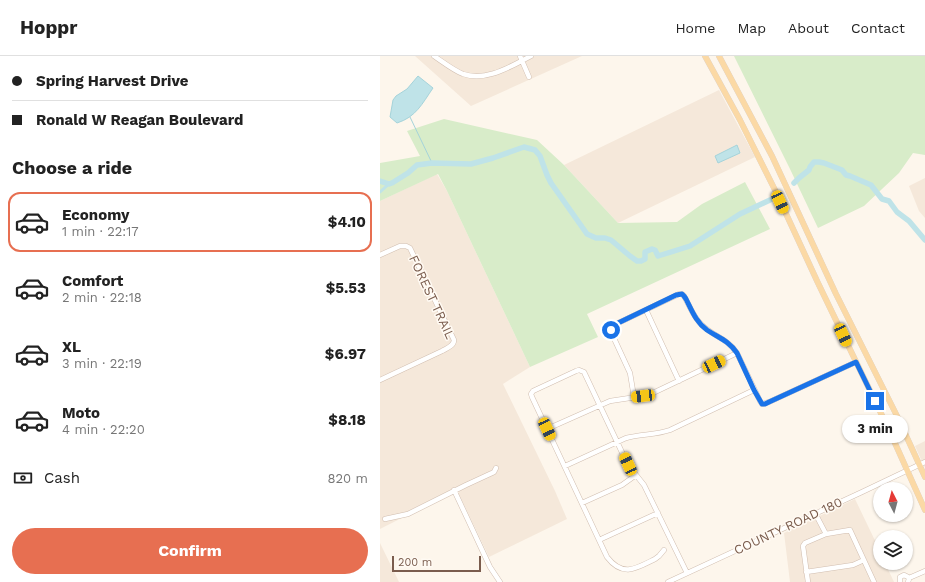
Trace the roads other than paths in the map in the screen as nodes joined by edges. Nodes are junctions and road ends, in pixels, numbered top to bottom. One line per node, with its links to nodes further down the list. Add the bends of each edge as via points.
1 (434, 56): 5 (street, via 464,74 476,76 490,75)
2 (531, 56): 5 (street)
3 (705, 56): 10 (main road, via 776,192)
4 (719, 56): 18 (main road, via 772,156 834,288)
5 (521, 58): 6 (street)
6 (529, 77)
7 (380, 255): 11 (street, FOREST TRAIL, via 400,246 410,248 454,342 452,346)
8 (646, 310): 9 (street, via 682,294 697,320); 12 (street); 14 (street, via 612,327 612,334 630,373)
9 (737, 353): 12 (street); 13 (street)
10 (856, 362): 13 (street, via 765,404 762,404); 21 (main road)
11 (380, 380)
12 (679, 381): 14 (street, via 648,395)
13 (754, 390): 17 (street, via 670,430 634,436)
14 (634, 397): 15 (street, via 615,399)
15 (600, 405): 16 (street); 16 (street, via 586,375 582,370 576,371 532,392); 17 (street)
16 (547, 429): 19 (street)
17 (617, 442): 19 (street); 22 (street)
18 (922, 463): 21 (street, COUNTY ROAD 180); 23 (main road)
19 (564, 466): 25 (street)
20 (496, 468): 24 (street, via 494,472)
21 (907, 470): 26 (main road); 28 (street, COUNTY ROAD 180)
22 (636, 475): 25 (street); 27 (street)
23 (925, 477)
24 (454, 490): 29 (street, via 408,514); 38 (street, via 490,567)
25 (582, 503): 31 (street)
26 (925, 510)
27 (658, 513): 31 (street); 36 (street)
28 (815, 513): 30 (street); 36 (street, COUNTY ROAD 180)
29 (385, 519)
30 (826, 534): 33 (street, via 850,530); 35 (street, via 803,546)
31 (599, 540): 32 (street, via 610,561 626,570 655,559)
32 (664, 550)
33 (864, 560): 35 (street, via 853,565); 41 (street)
34 (925, 571): 37 (street)
35 (806, 572): 40 (street)
36 (687, 573): 39 (street, COUNTY ROAD 180)
37 (908, 580): 42 (street, via 907,576 902,575)
38 (500, 582)
39 (668, 582)
40 (808, 582)
41 (874, 582)
42 (900, 582)

